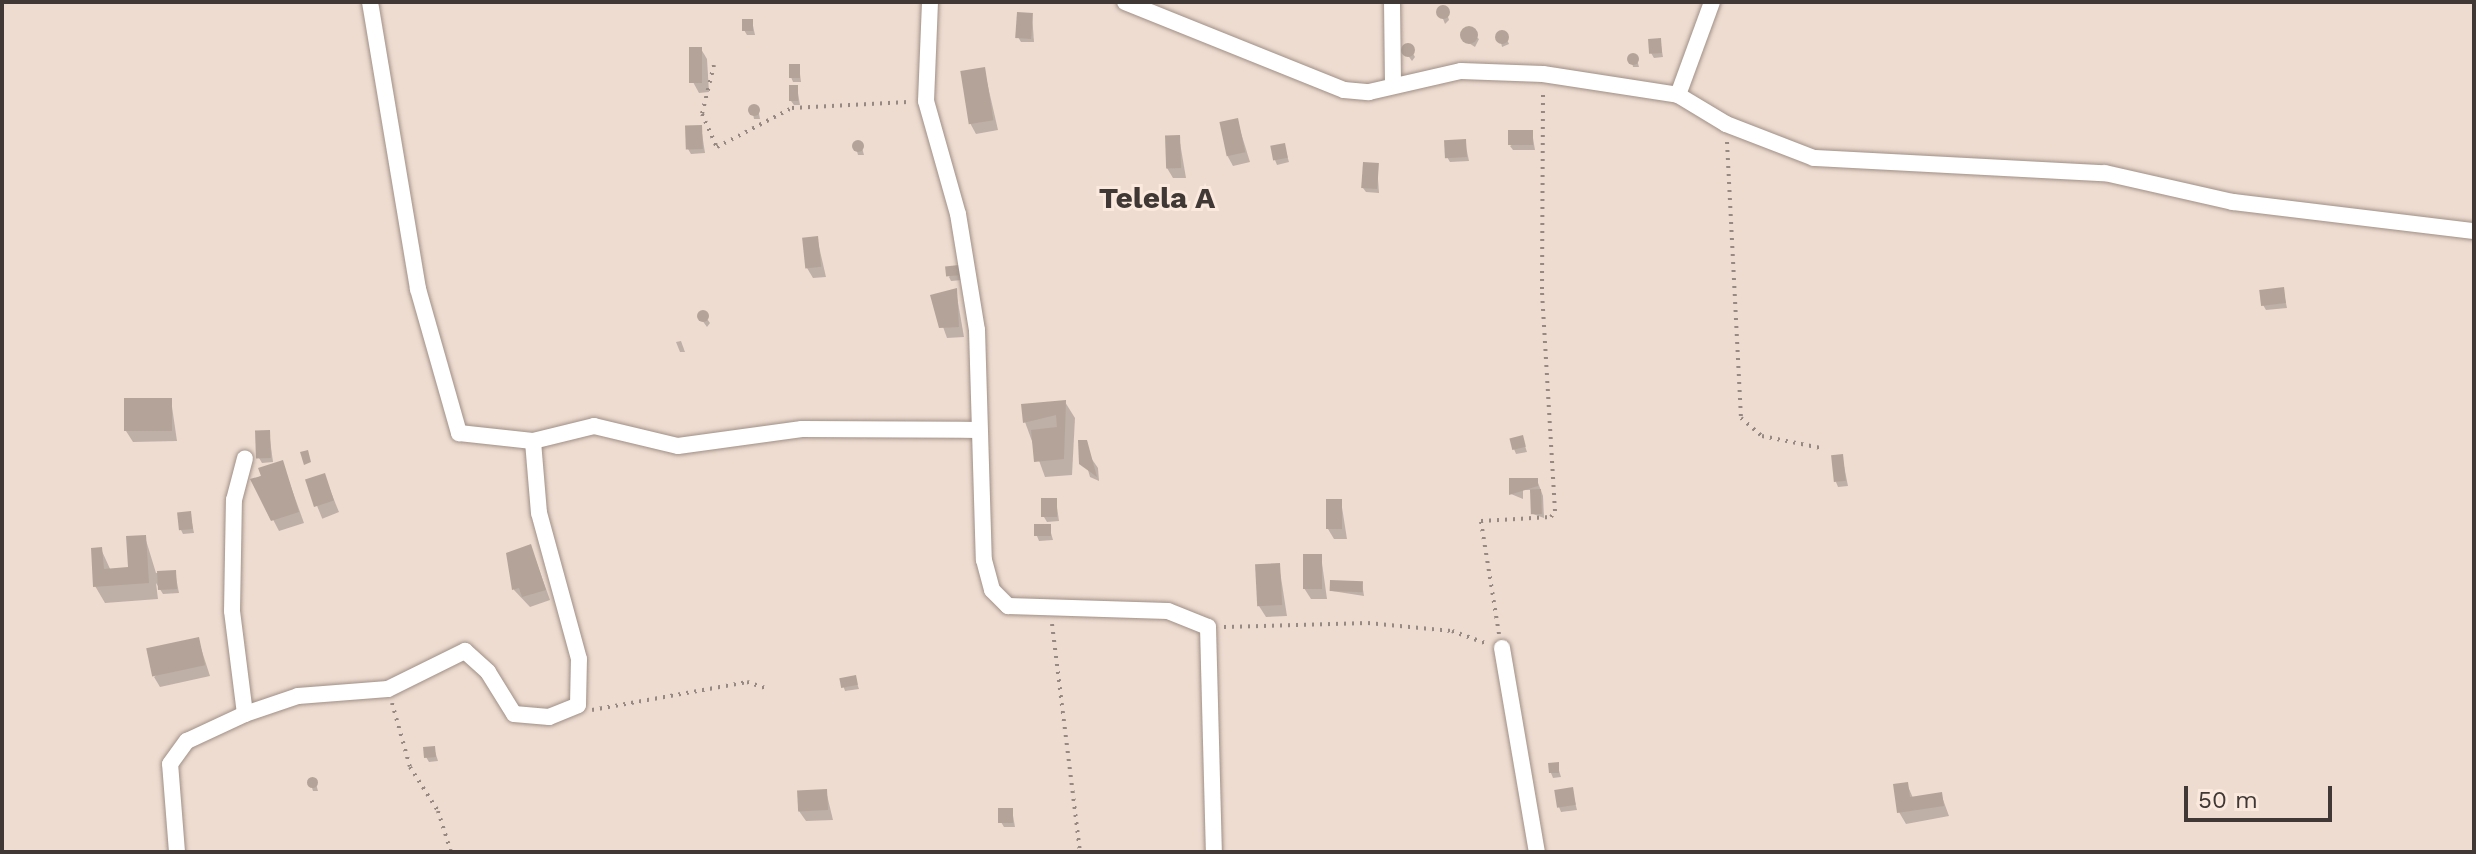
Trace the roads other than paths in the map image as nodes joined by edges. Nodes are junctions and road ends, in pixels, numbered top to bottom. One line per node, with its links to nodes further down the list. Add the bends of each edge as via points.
1 (370, 2): 10 (street, via 395,172 450,421 459,433)
2 (930, 2): 9 (street, via 926,101 958,214 977,330)
3 (1125, 2): 6 (street, via 1320,84 1357,92)
4 (1392, 2): 6 (street)
5 (1712, 2): 7 (street)
6 (1393, 84): 7 (street, via 1461,71 1543,74)
7 (1678, 95): 8 (street, via 1726,124 1844,163 2105,173 2233,202)
8 (2474, 231)
9 (978, 430): 10 (street, via 802,429 678,446 594,426); 15 (street, via 992,590 1008,606 1168,611 1208,627)
10 (533, 441): 13 (street, via 539,513 582,683 570,712 514,714 469,652 388,689 298,696)
11 (245, 458): 13 (street, via 234,500 232,611)
12 (1502, 648): 16 (street)
13 (245, 714): 14 (street, via 187,741 170,764)
14 (177, 852)
15 (1214, 852)
16 (1537, 852)

